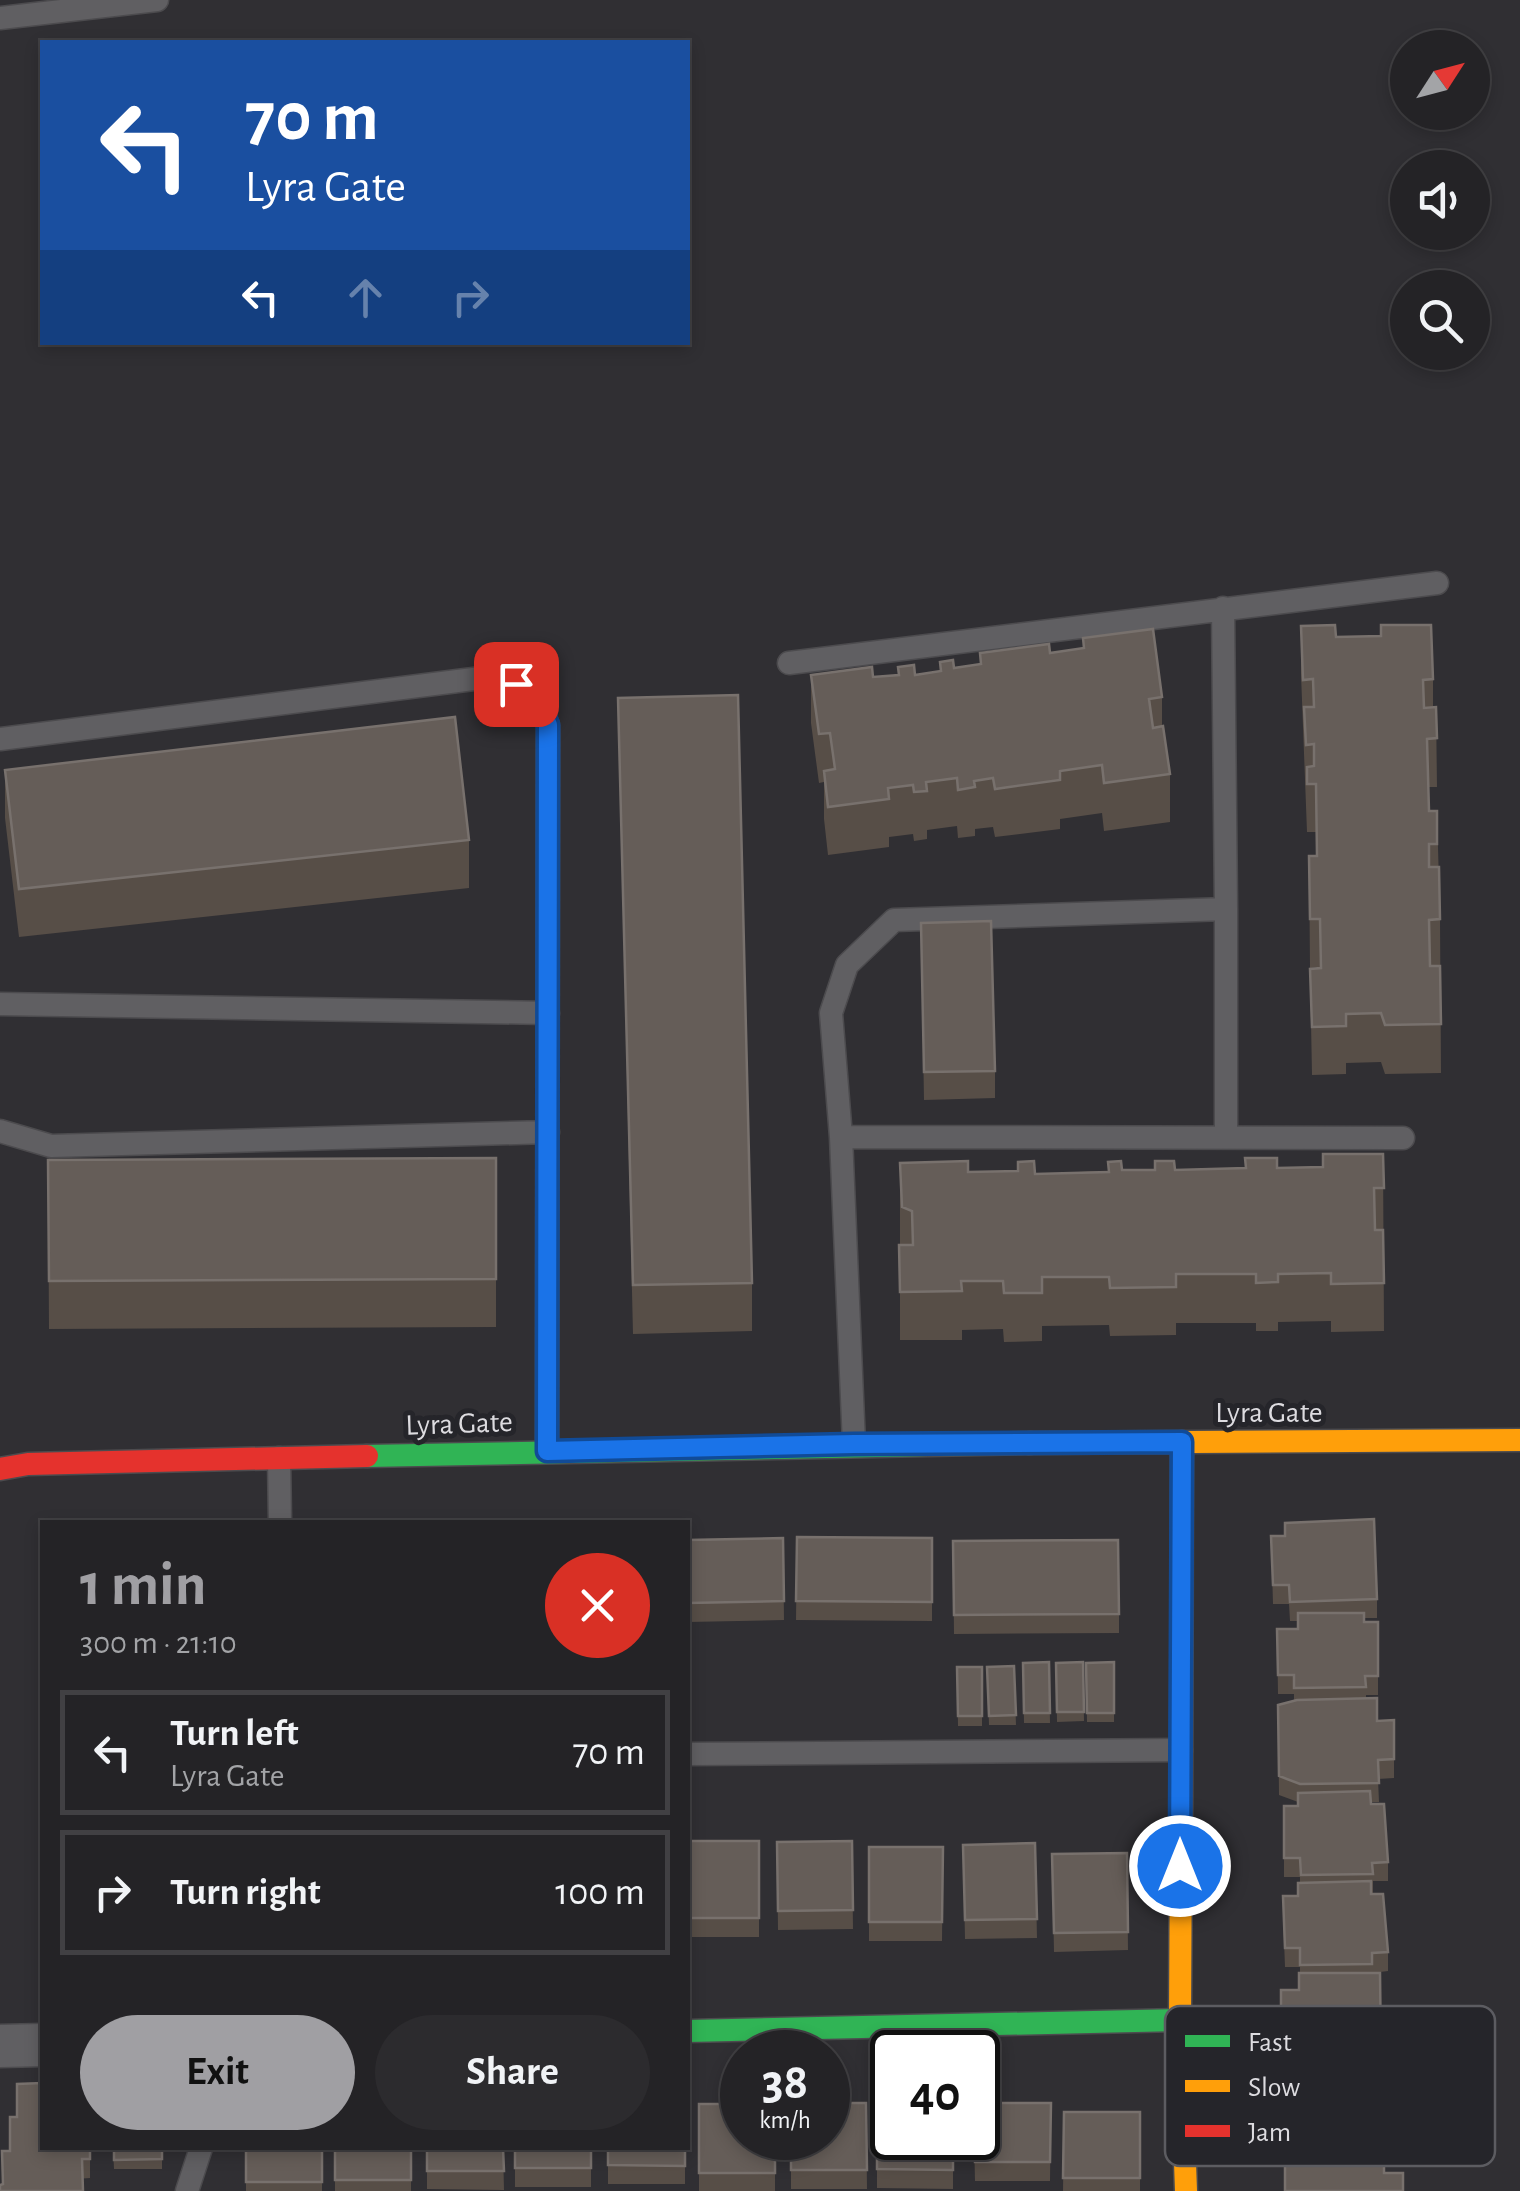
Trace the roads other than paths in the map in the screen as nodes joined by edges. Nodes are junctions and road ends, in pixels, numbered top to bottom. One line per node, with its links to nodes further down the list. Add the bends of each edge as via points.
1 (157, 0): 2 (lane)
2 (0, 18)
3 (1437, 584): 4 (lane)
4 (1222, 608): 5 (lane); 7 (lane)
5 (789, 663)
6 (0, 739): 9 (lane, via 497,676 534,692 548,725)
7 (1226, 909): 12 (lane, via 894,920 847,965 831,1013); 13 (lane)
8 (0, 1004): 9 (lane)
9 (548, 1012): 11 (lane)
10 (0, 1131): 11 (lane, via 51,1146)
11 (548, 1132): 18 (lane)
12 (842, 1137): 13 (lane); 17 (lane)
13 (1226, 1138): 14 (lane)
14 (1403, 1138)
15 (1520, 1440): 16 (street, Lyra Gate)
16 (1182, 1442): 17 (street, Lyra Gate); 22 (street)
17 (854, 1444): 18 (street, Lyra Gate)
18 (547, 1451): 19 (street, Lyra Gate)
19 (279, 1458): 20 (street, Lyra Gate); 21 (lane)
20 (0, 1469)
21 (280, 1520)
22 (1181, 1750): 23 (lane); 24 (street)
23 (690, 1754)
24 (1180, 2006)
25 (1165, 2020): 26 (street)
26 (690, 2031)
27 (40, 2045): 28 (street)
28 (0, 2046)
29 (200, 2150): 31 (lane)
30 (1185, 2166): 32 (street)
31 (187, 2191)
32 (1186, 2191)

